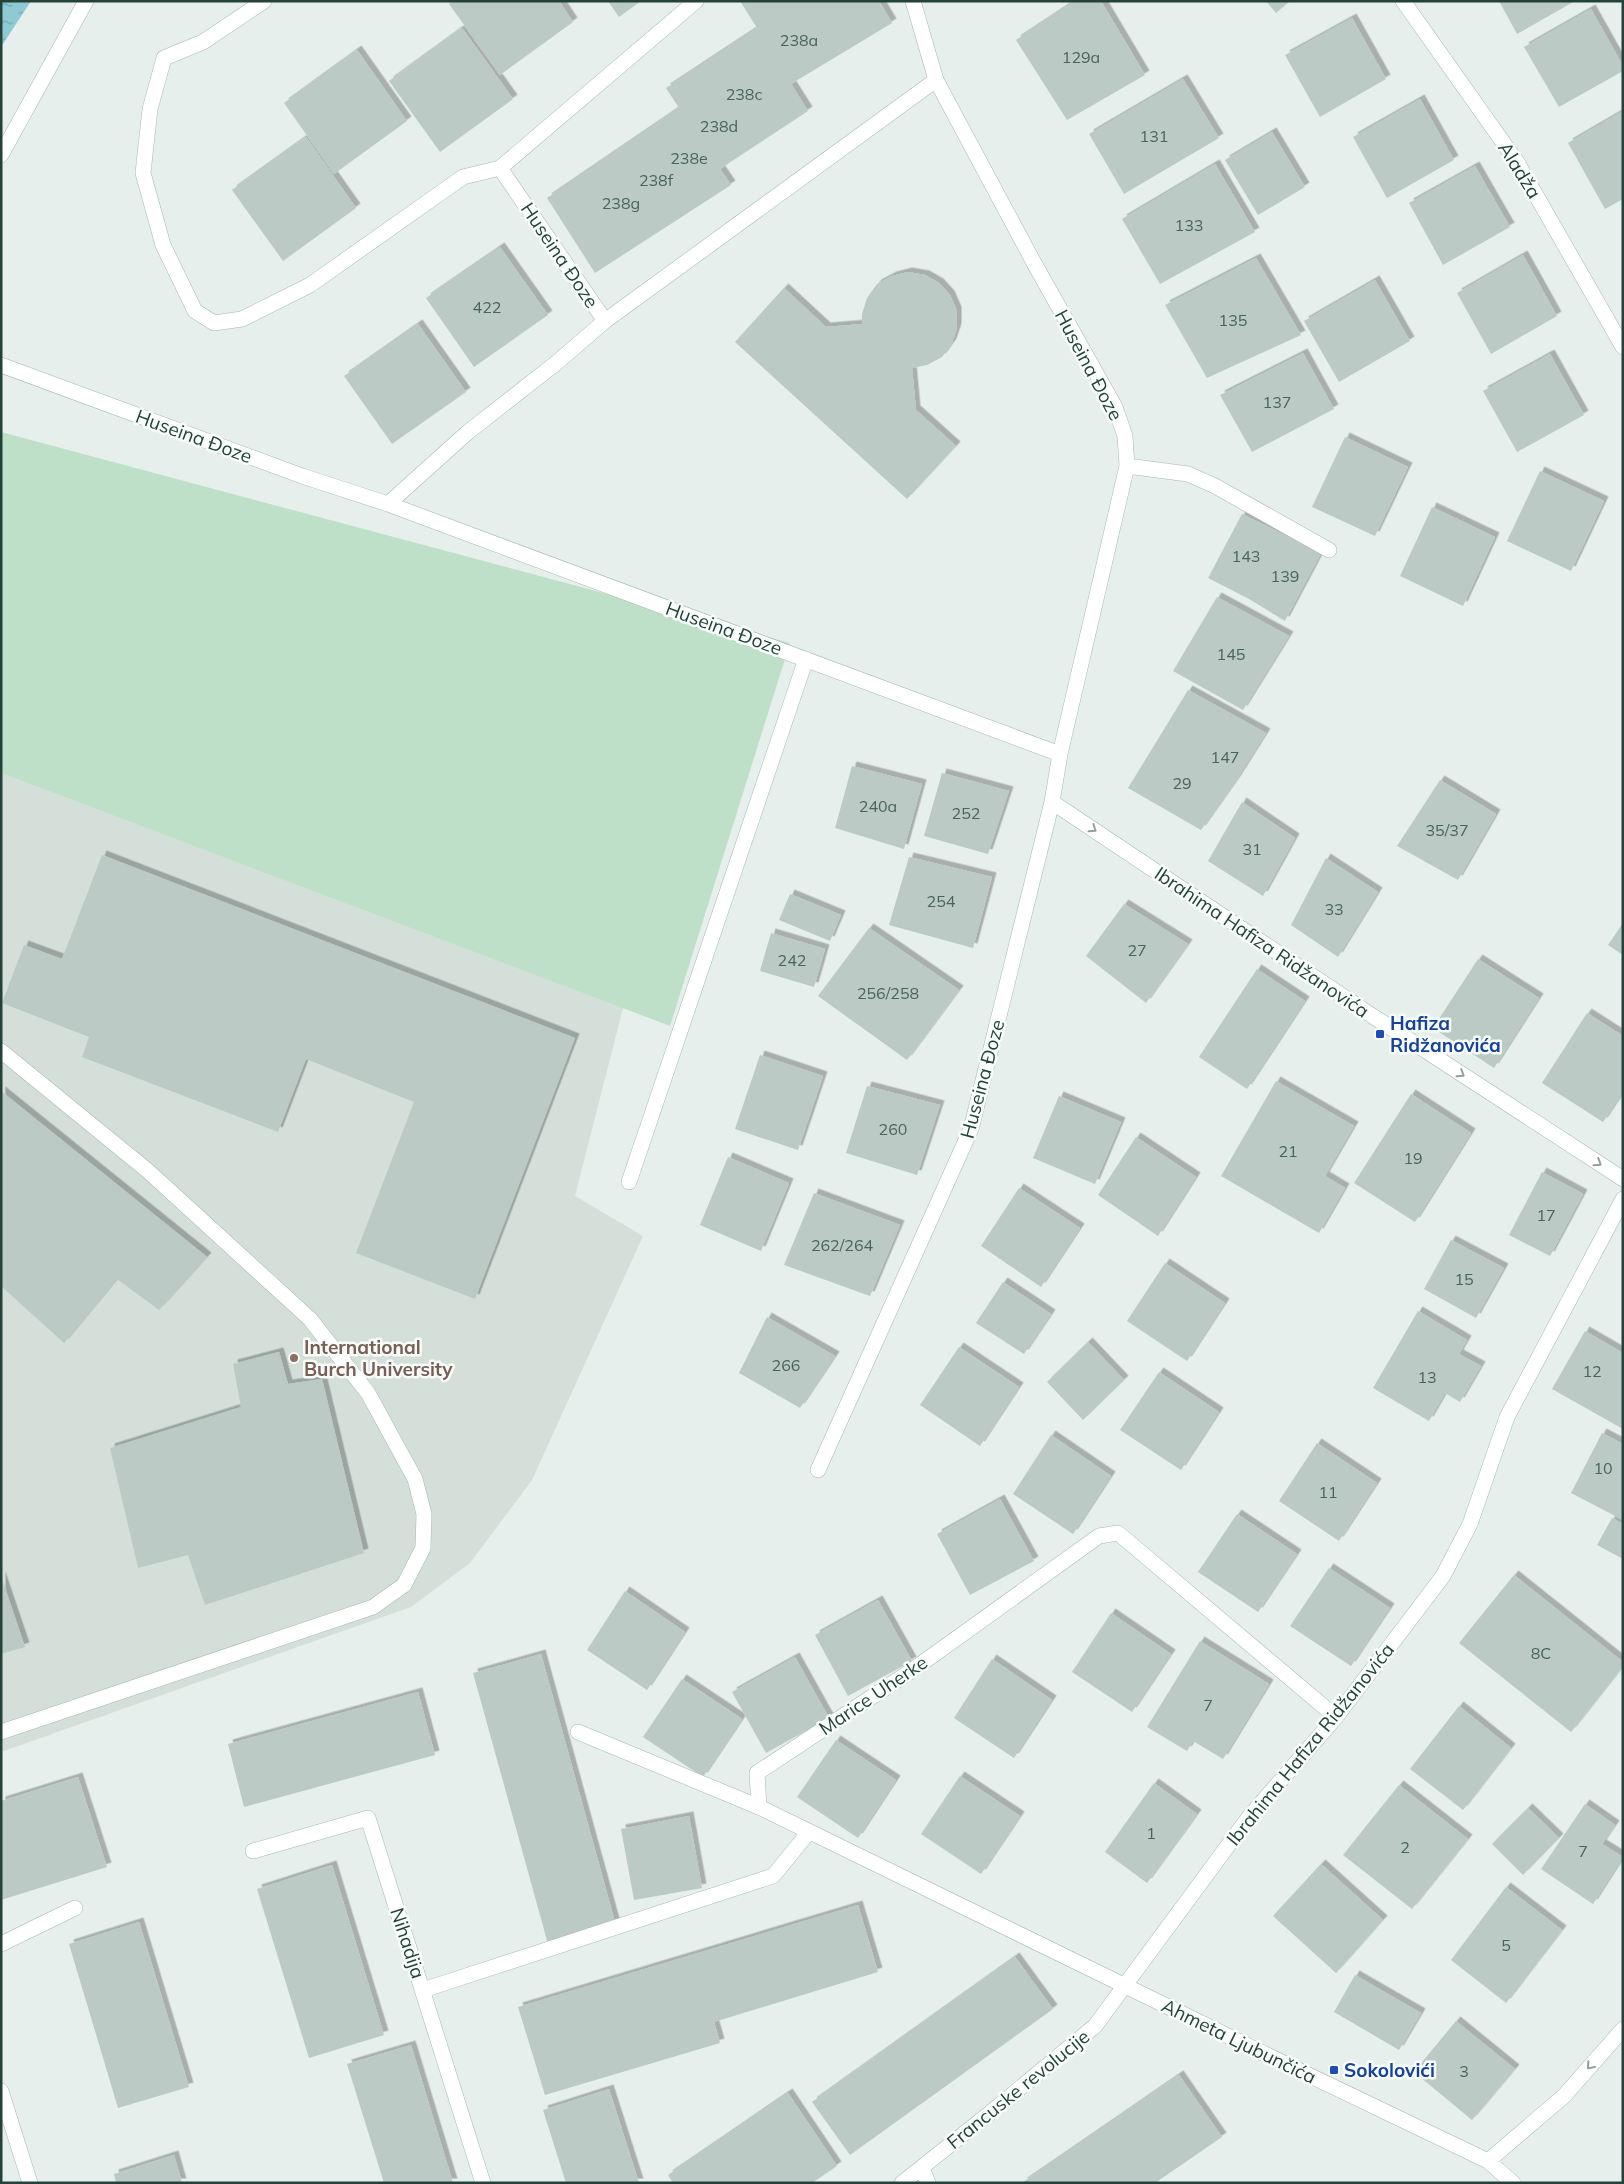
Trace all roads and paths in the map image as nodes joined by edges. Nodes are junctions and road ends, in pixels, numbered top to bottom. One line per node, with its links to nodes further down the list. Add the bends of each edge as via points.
1 (86, 1): 7 (street)
2 (264, 1): 8 (street, via 203,42 164,58 150,110 143,172 163,245 195,311 214,322 242,319 310,285 464,177)
3 (696, 1): 8 (street)
4 (913, 1): 6 (street, Huseina Đoze)
5 (1403, 1): 10 (street, Aladža, via 1517,162)
6 (936, 80): 9 (street); 12 (street, Huseina Đoze, via 1115,407 1125,436)
7 (1, 155)
8 (500, 168): 9 (street, Huseina Đoze)
9 (605, 321): 13 (street, Huseina Đoze, via 468,432)
10 (1623, 347)
11 (1, 365): 13 (street, Huseina Đoze, via 302,476)
12 (1127, 466): 14 (street, via 1188,474); 16 (street, Huseina Đoze)
13 (388, 504): 15 (street, Huseina Đoze)
14 (1329, 550)
15 (806, 659): 16 (street, Huseina Đoze); 20 (street, Huseina Đoze)
16 (1060, 754): 17 (street, Huseina Đoze)
17 (1052, 802): 19 (street, Ibrahima Hafiza Ridžanovića, one-way to 19, via 1379,1021); 22 (street, Huseina Đoze, via 971,1129)
18 (1, 1051): 24 (street, via 148,1171 310,1319 368,1393 415,1479 424,1514 423,1548 404,1585 373,1607)
19 (1623, 1179)
20 (629, 1182)
21 (1623, 1199): 23 (street, Ibrahima Hafiza Ridžanovića, via 1507,1417 1470,1524 1444,1576)
22 (818, 1470)
23 (1336, 1717): 26 (street, Marice Uherke, via 1118,1533 1098,1536 911,1671 757,1773); 31 (street, Ibrahima Hafiza Ridžanovića, via 1249,1817)
24 (1, 1732)
25 (578, 1732): 26 (street)
26 (759, 1807): 27 (street)
27 (809, 1832): 31 (street); 32 (street, via 774,1876)
28 (253, 1851): 32 (street, Nihadija, via 368,1818)
29 (75, 1908): 30 (street)
30 (1, 1944)
31 (1125, 1985): 35 (street, Ahmeta Ljubunčića); 36 (street, Francuske revolucije, via 1095,2026)
32 (423, 1990): 38 (street, Nihadija)
33 (1623, 2029): 35 (street, one-way to 35, via 1564,2096)
34 (1, 2092): 37 (street)
35 (1488, 2161): 41 (street, Ahmeta Ljubunčića)
36 (922, 2168): 39 (street, Francuske revolucije); 40 (street)
37 (30, 2183)
38 (483, 2183)
39 (902, 2183)
40 (928, 2183)
41 (1513, 2183)

